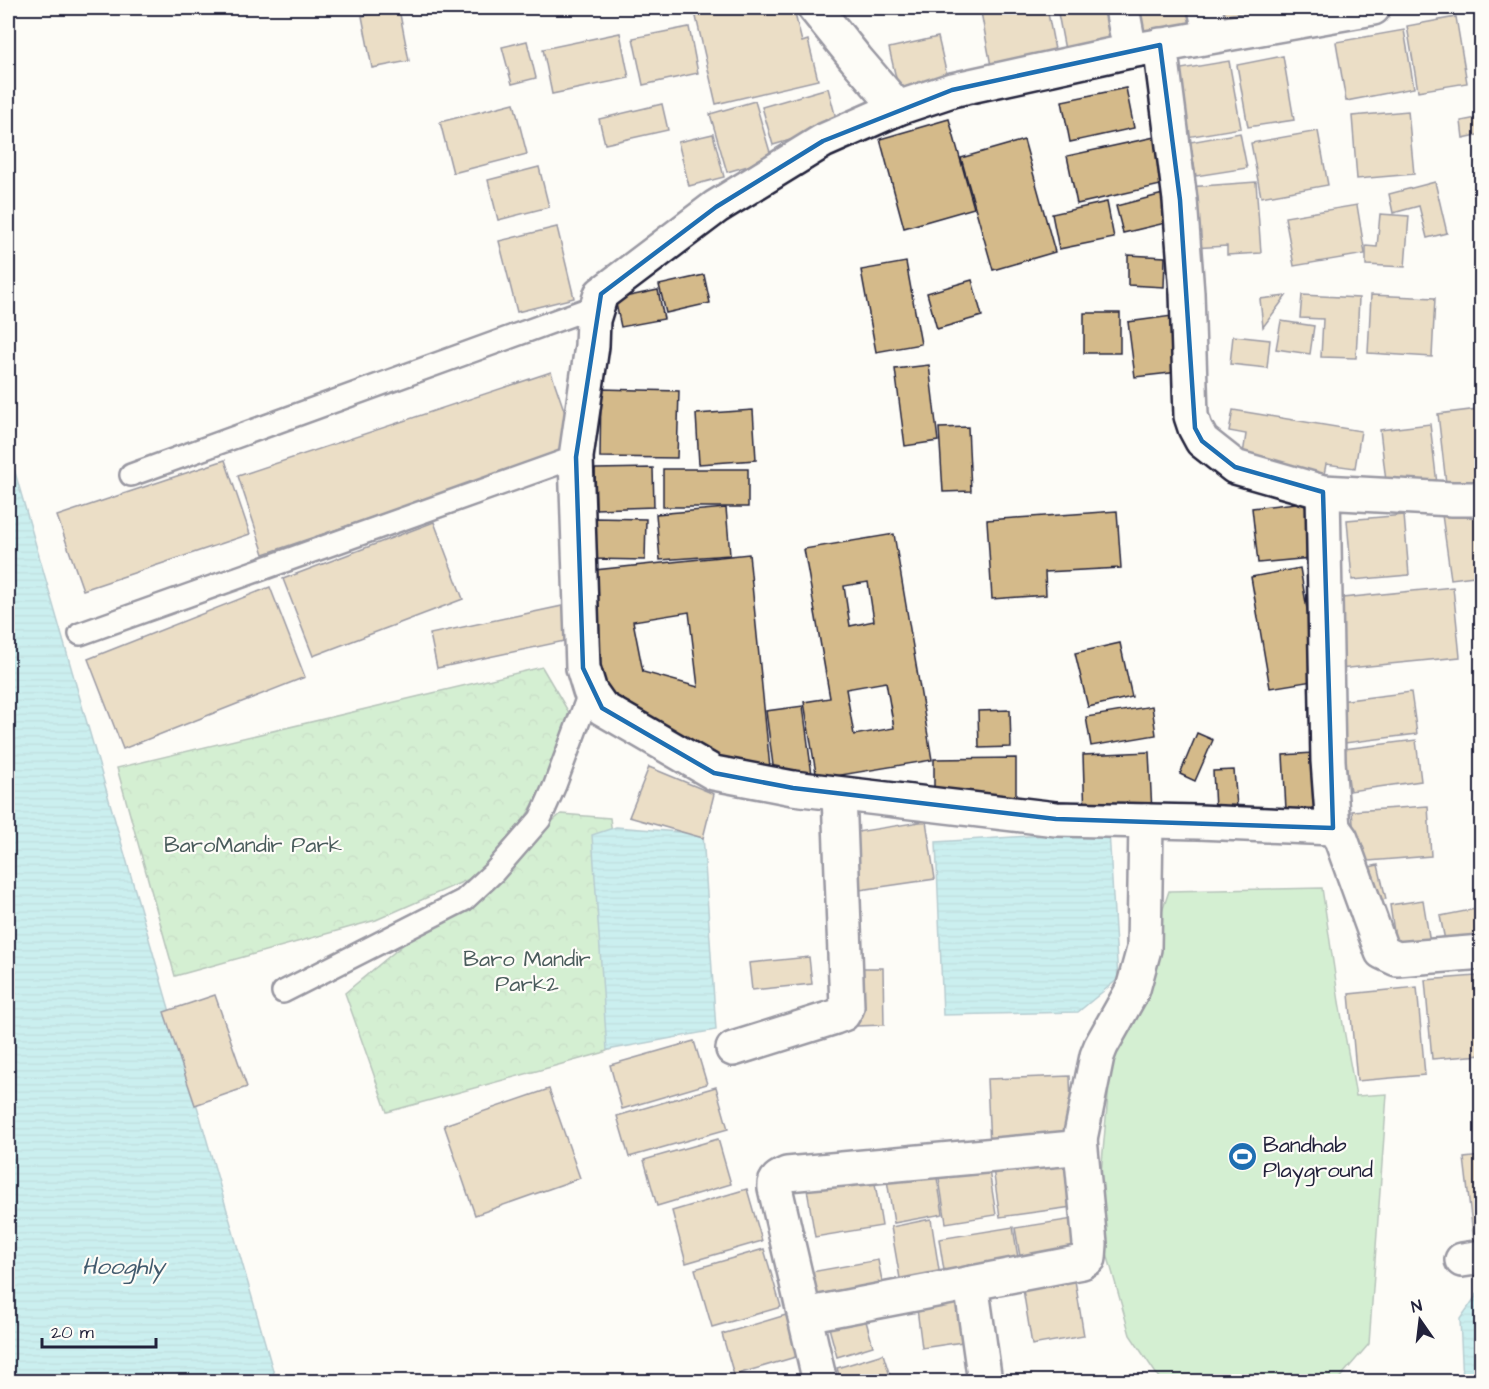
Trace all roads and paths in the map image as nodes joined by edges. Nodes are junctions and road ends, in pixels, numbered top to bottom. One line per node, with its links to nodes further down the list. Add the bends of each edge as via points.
1 (815, 8): 6 (street)
2 (1122, 8): 5 (street)
3 (1373, 8): 4 (street)
4 (1208, 22): 5 (street)
5 (1145, 48): 6 (street, via 952,90); 10 (street, via 1180,200 1191,416 1195,428 1202,441 1235,467)
6 (898, 108): 7 (street, via 823,141 716,207 600,294)
7 (596, 306): 8 (street); 9 (lane)
8 (576, 457): 12 (lane); 13 (street, via 582,668)
9 (130, 475)
10 (1323, 492): 11 (street); 16 (street)
11 (1482, 499)
12 (80, 634)
13 (590, 691): 14 (street, via 602,708 714,773); 18 (lane, via 540,819 494,872 464,900)
14 (838, 794): 15 (street, via 1056,819); 19 (street, via 847,1007 835,1017)
15 (1146, 821): 16 (street); 20 (street, via 1144,950 1132,988 1097,1056)
16 (1333, 828): 17 (street, via 1341,839 1382,952 1397,959)
17 (1482, 952)
18 (283, 992)
19 (733, 1049)
20 (1080, 1139): 21 (street, via 1089,1258); 22 (street, via 1072,1148 1065,1149 787,1174 778,1178 775,1188)
21 (971, 1283): 22 (street); 24 (street)
22 (804, 1315): 23 (street)
23 (820, 1382)
24 (985, 1382)

